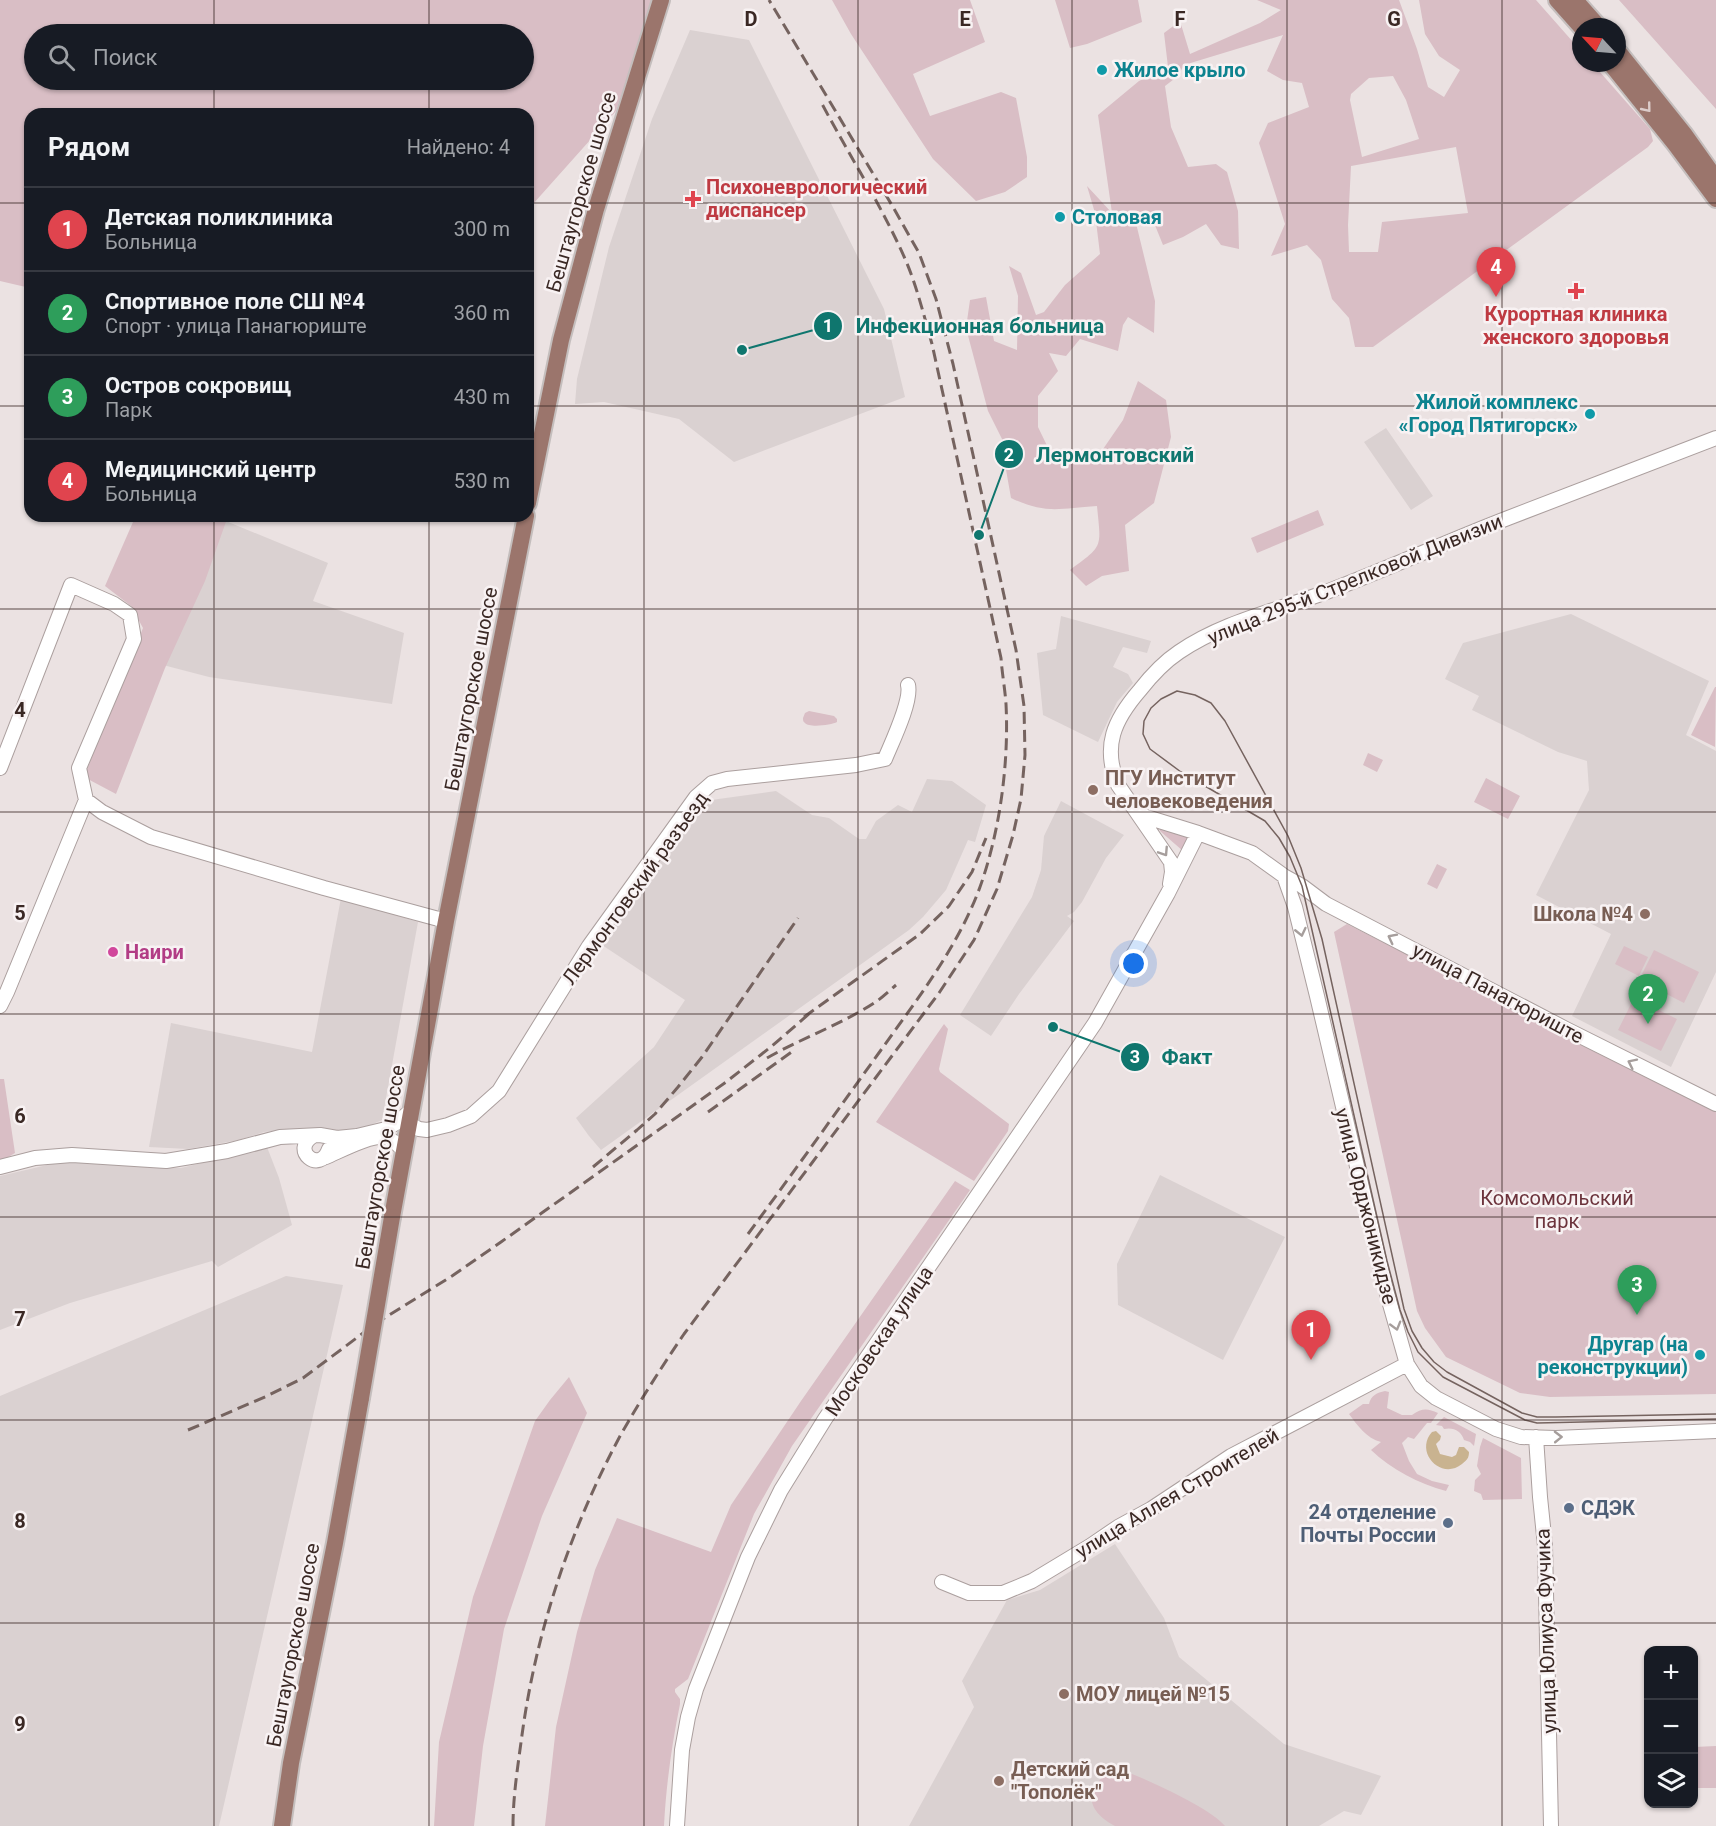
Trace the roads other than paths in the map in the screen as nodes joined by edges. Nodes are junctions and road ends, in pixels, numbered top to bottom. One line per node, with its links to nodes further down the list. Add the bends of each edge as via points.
1 (661, 0): 11 (main road, Бештаугорское шоссе, via 593,220)
2 (1557, 0): 4 (main road)
3 (1575, 0): 5 (main road)
4 (1573, 18)
5 (1591, 18)
6 (1626, 61): 8 (main road)
7 (1617, 72): 9 (main road, one-way to 9)
8 (1716, 179)
9 (1716, 199)
10 (1716, 438): 16 (street, улица 295-й Стрелковой Дивизии, via 1336,589 1265,612 1178,653 1128,704 1113,735 1113,771)
11 (534, 449)
12 (524, 522): 20 (main road, Бештаугорское шоссе)
13 (908, 685): 23 (street, Лермонтовский разъезд, via 906,706 885,759 712,783 696,797 589,946 499,1091 471,1116 448,1125 419,1129)
14 (0, 768): 15 (street, via 71,585 130,615 134,639 79,768)
15 (86, 800): 20 (street, via 151,837); 21 (street)
16 (1140, 816): 17 (street); 19 (street, Московская улица, one-way to 19, via 1171,862)
17 (1198, 833): 18 (street, via 1252,853); 19 (street, Московская улица)
18 (1284, 876): 22 (street, улица Панагюриште, one-way to 18, via 1326,904); 30 (street, улица Орджоникидзе, one-way to 30, via 1295,907)
19 (1168, 892): 35 (street, Московская улица, via 1095,1023 781,1490 748,1557 696,1689 682,1750)
20 (446, 921): 23 (main road, Бештаугорское шоссе)
21 (0, 1006)
22 (1716, 1104)
23 (410, 1117): 24 (street, via 386,1129 347,1137); 26 (main road, Бештаугорское шоссе)
24 (316, 1135): 25 (street); 27 (street, via 304,1145); 28 (street, via 326,1138 329,1144)
25 (266, 1140): 27 (street, via 279,1142); 29 (street, via 166,1161 72,1155 35,1158)
26 (404, 1150): 28 (street, via 384,1136); 34 (main road, Бештаугорское шоссе, bridge)
27 (308, 1157): 28 (street, via 314,1161)
28 (326, 1157)
29 (0, 1167)
30 (1407, 1364): 32 (street, улица Орджоникидзе, via 1421,1386 1436,1398 1496,1429); 33 (street, улица Аллея Строителей, via 1231,1456 1032,1581 1003,1593 969,1593)
31 (1716, 1431): 32 (street, улица Орджоникидзе, one-way to 31)
32 (1536, 1437): 36 (street, улица Юлиуса Фучика, via 1545,1546)
33 (942, 1582)
34 (282, 1826)
35 (677, 1826)
36 (1551, 1826)

